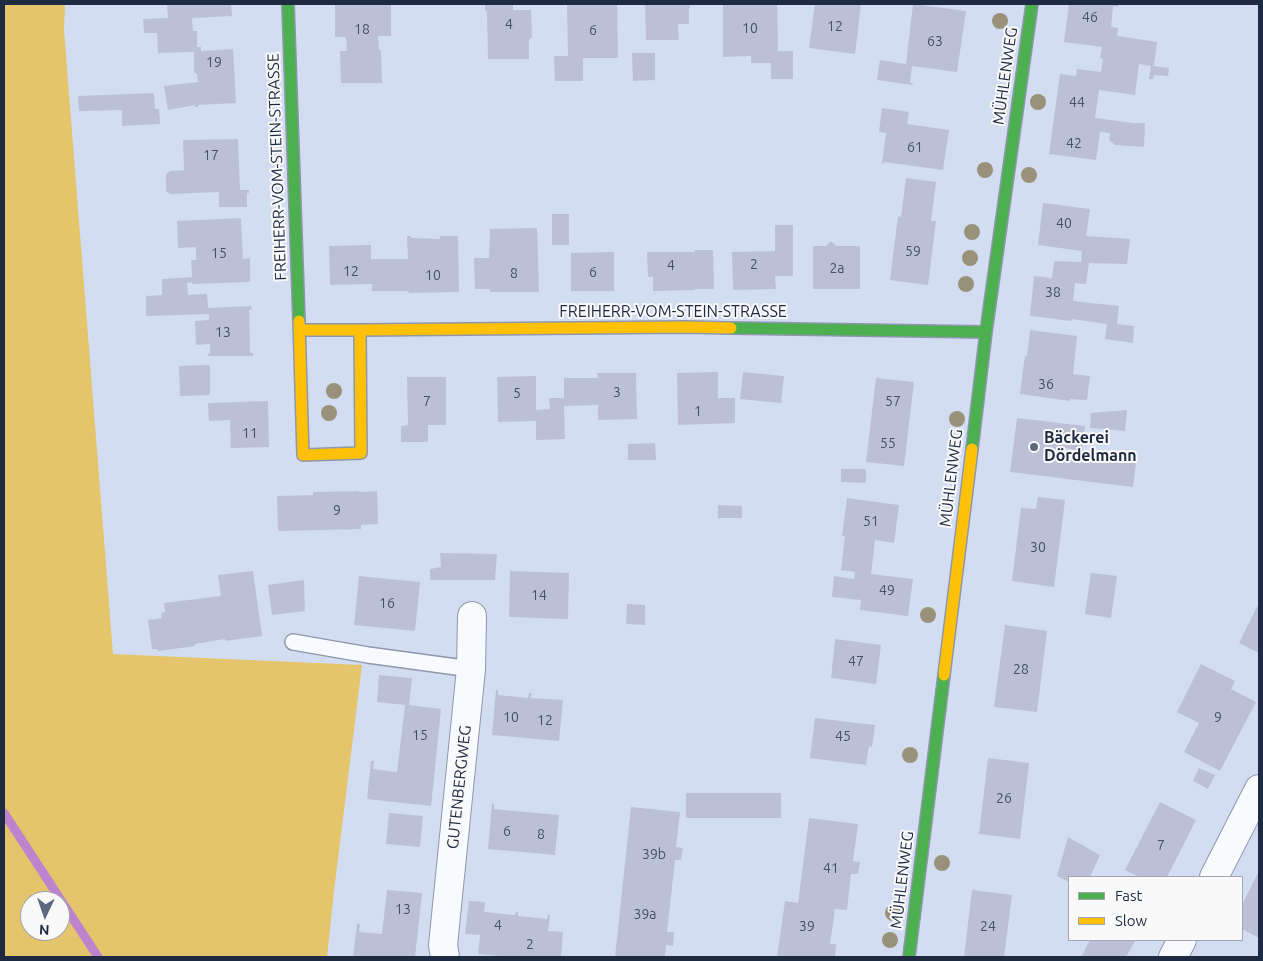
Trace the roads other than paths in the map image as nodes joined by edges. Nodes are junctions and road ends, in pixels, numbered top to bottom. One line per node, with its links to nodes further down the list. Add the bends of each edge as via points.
1 (288, 4): 3 (street, FREIHERR-VOM-STEIN-STRASSE)
2 (1032, 4): 5 (street, MÜHLENWEG)
3 (299, 330): 4 (street, FREIHERR-VOM-STEIN-STRASSE); 4 (street, FREIHERR-VOM-STEIN-STRASSE, via 303,455 361,453)
4 (360, 330): 5 (street, FREIHERR-VOM-STEIN-STRASSE, via 685,327)
5 (986, 332): 13 (street, MÜHLENWEG)
6 (472, 616): 8 (street, GUTENBERGWEG)
7 (293, 642): 8 (lane)
8 (471, 669): 12 (street, GUTENBERGWEG, via 443,945)
9 (1259, 789): 10 (street)
10 (1215, 876)
11 (1181, 941): 14 (street)
12 (445, 957)
13 (909, 957)
14 (1173, 957)

